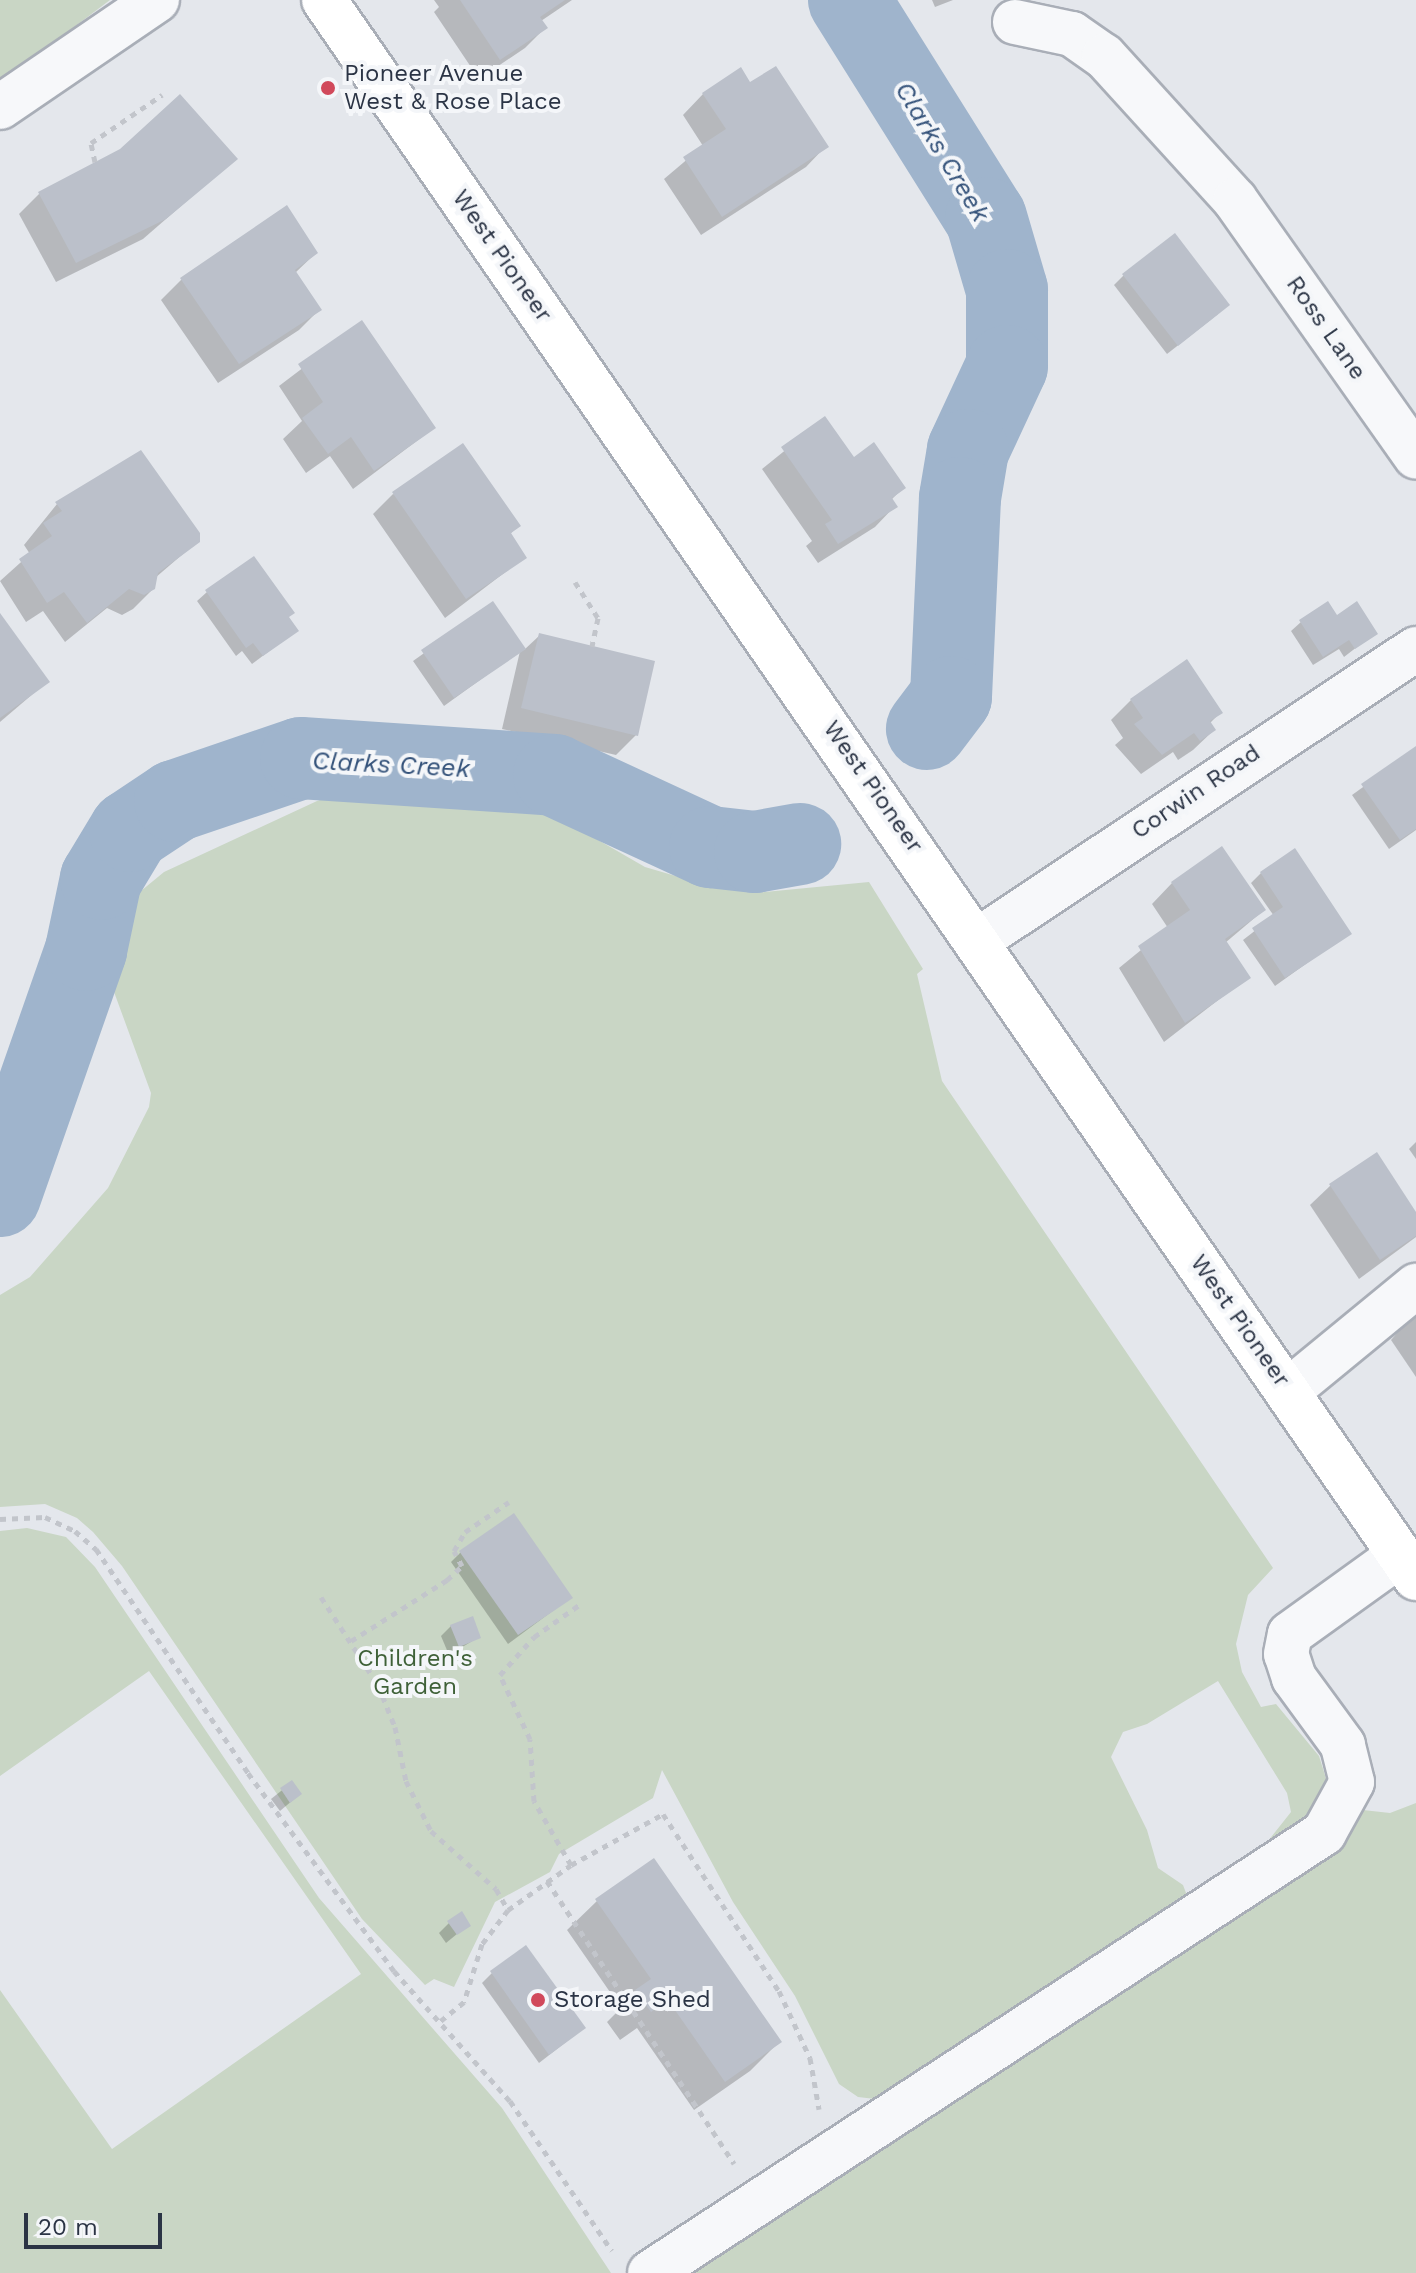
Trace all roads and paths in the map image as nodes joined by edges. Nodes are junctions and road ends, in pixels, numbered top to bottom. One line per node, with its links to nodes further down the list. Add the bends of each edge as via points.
1 (157, 0): 5 (street)
2 (324, 0): 11 (main road, West Pioneer)
3 (1015, 22): 7 (street, Ross Lane, via 1072,34 1104,56 1235,200)
4 (162, 95): 6 (path, via 91,143)
5 (0, 107)
6 (95, 162)
7 (1416, 457)
8 (575, 582): 9 (path, via 598,618)
9 (592, 646)
10 (1416, 649): 11 (street, Corwin Road)
11 (978, 940): 13 (main road, West Pioneer)
12 (1416, 1286): 13 (street)
13 (1288, 1391): 16 (main road, West Pioneer)
14 (509, 1502): 19 (path, via 465,1532 454,1551 462,1566 447,1580)
15 (0, 1519): 23 (path, via 13,1515 52,1520 96,1549 248,1773 394,1971)
16 (1408, 1567): 24 (street, via 1290,1634 1286,1654 1294,1678 1343,1745 1352,1782 1324,1833)
17 (321, 1597): 19 (path)
18 (579, 1605): 20 (path, via 520,1650 499,1678 525,1723 534,1801)
19 (351, 1641): 22 (path, via 391,1714 406,1781 431,1831 496,1889)
20 (571, 1865): 21 (path); 24 (path, via 663,1814 796,2025 818,2093)
21 (547, 1881): 22 (path); 25 (path)
22 (508, 1910): 23 (path, via 482,1944 464,2002)
23 (439, 2022): 26 (path, via 510,2101)
24 (820, 2160): 25 (street)
25 (759, 2201): 26 (street)
26 (634, 2267)

